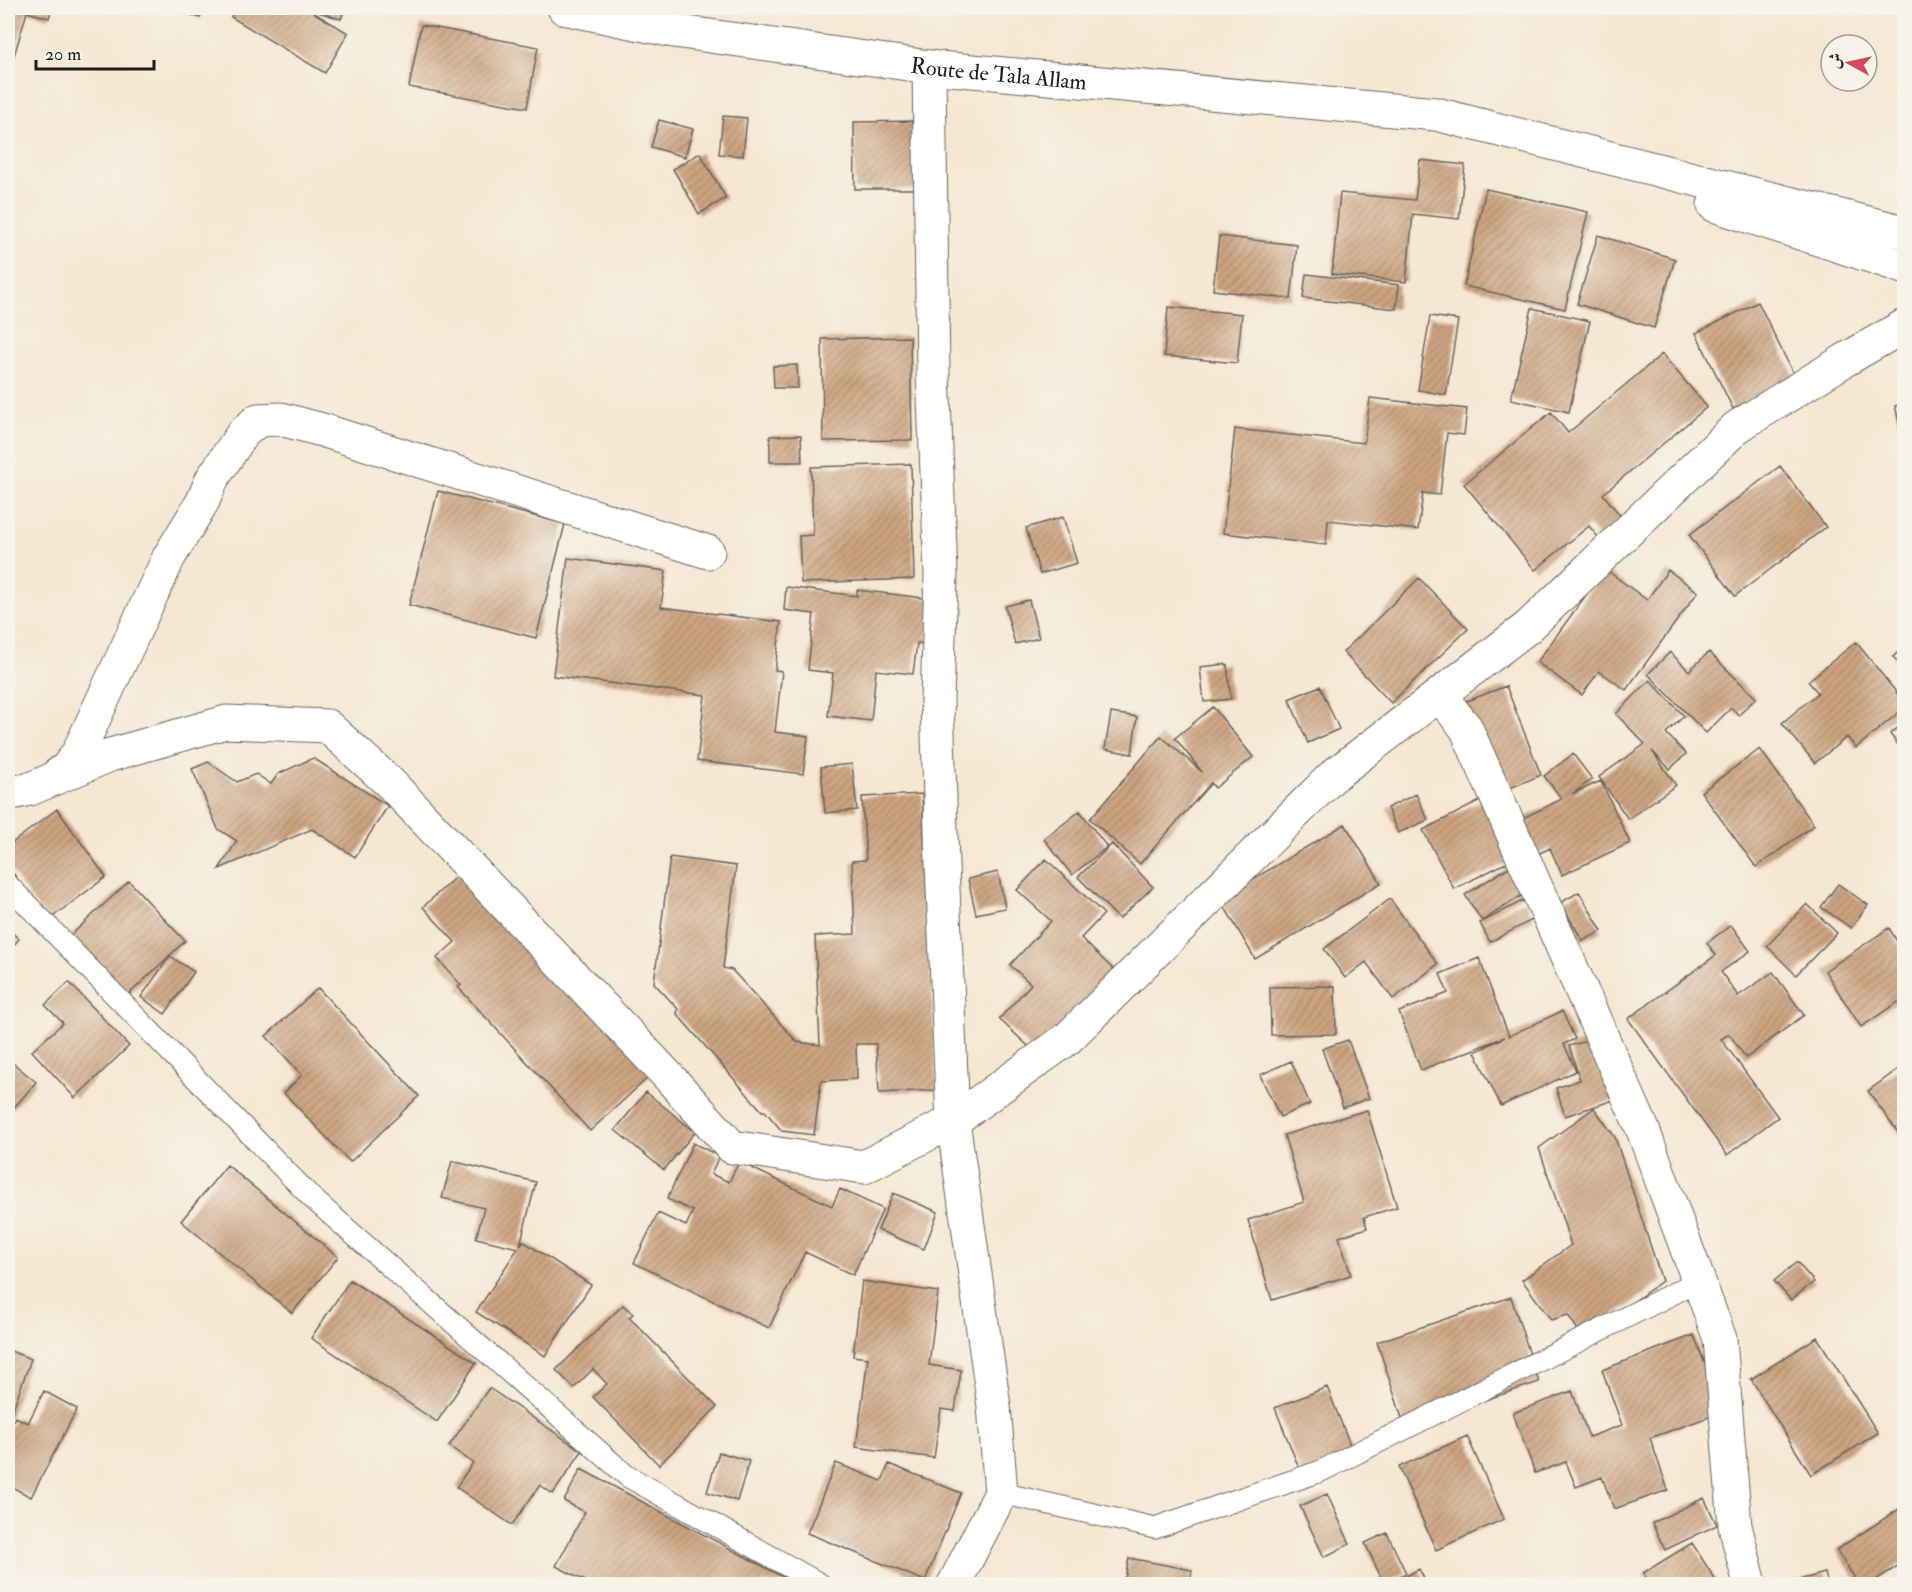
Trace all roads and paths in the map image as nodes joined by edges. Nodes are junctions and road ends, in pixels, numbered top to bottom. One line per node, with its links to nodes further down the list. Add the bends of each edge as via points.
1 (564, 8): 2 (street, Route de Tala Allam)
2 (659, 18): 3 (street, Route de Tala Allam)
3 (929, 68): 4 (street, Route de Tala Allam); 13 (street, via 933,373 941,574 937,701)
4 (1436, 114): 5 (street); 6 (street)
5 (1905, 232)
6 (1905, 267)
7 (1905, 326): 9 (street, via 1737,427 1528,627)
8 (708, 552): 10 (street, via 322,430 281,419 258,420 243,433 212,479 170,557 78,753 67,768)
9 (1437, 697): 13 (street, via 1334,775 1067,1039); 14 (street, via 1466,728 1643,1130)
10 (49, 781): 11 (street); 13 (street, via 110,755 226,722 327,726 398,791 732,1147 864,1167)
11 (8, 794)
12 (8, 885): 16 (lane, via 312,1198 627,1476)
13 (953, 1121): 15 (street, via 994,1406)
14 (1698, 1281): 15 (lane, via 1321,1471 1155,1528); 18 (street, via 1720,1339 1735,1526)
15 (1001, 1493): 17 (street)
16 (820, 1584)
17 (954, 1584)
18 (1750, 1584)

